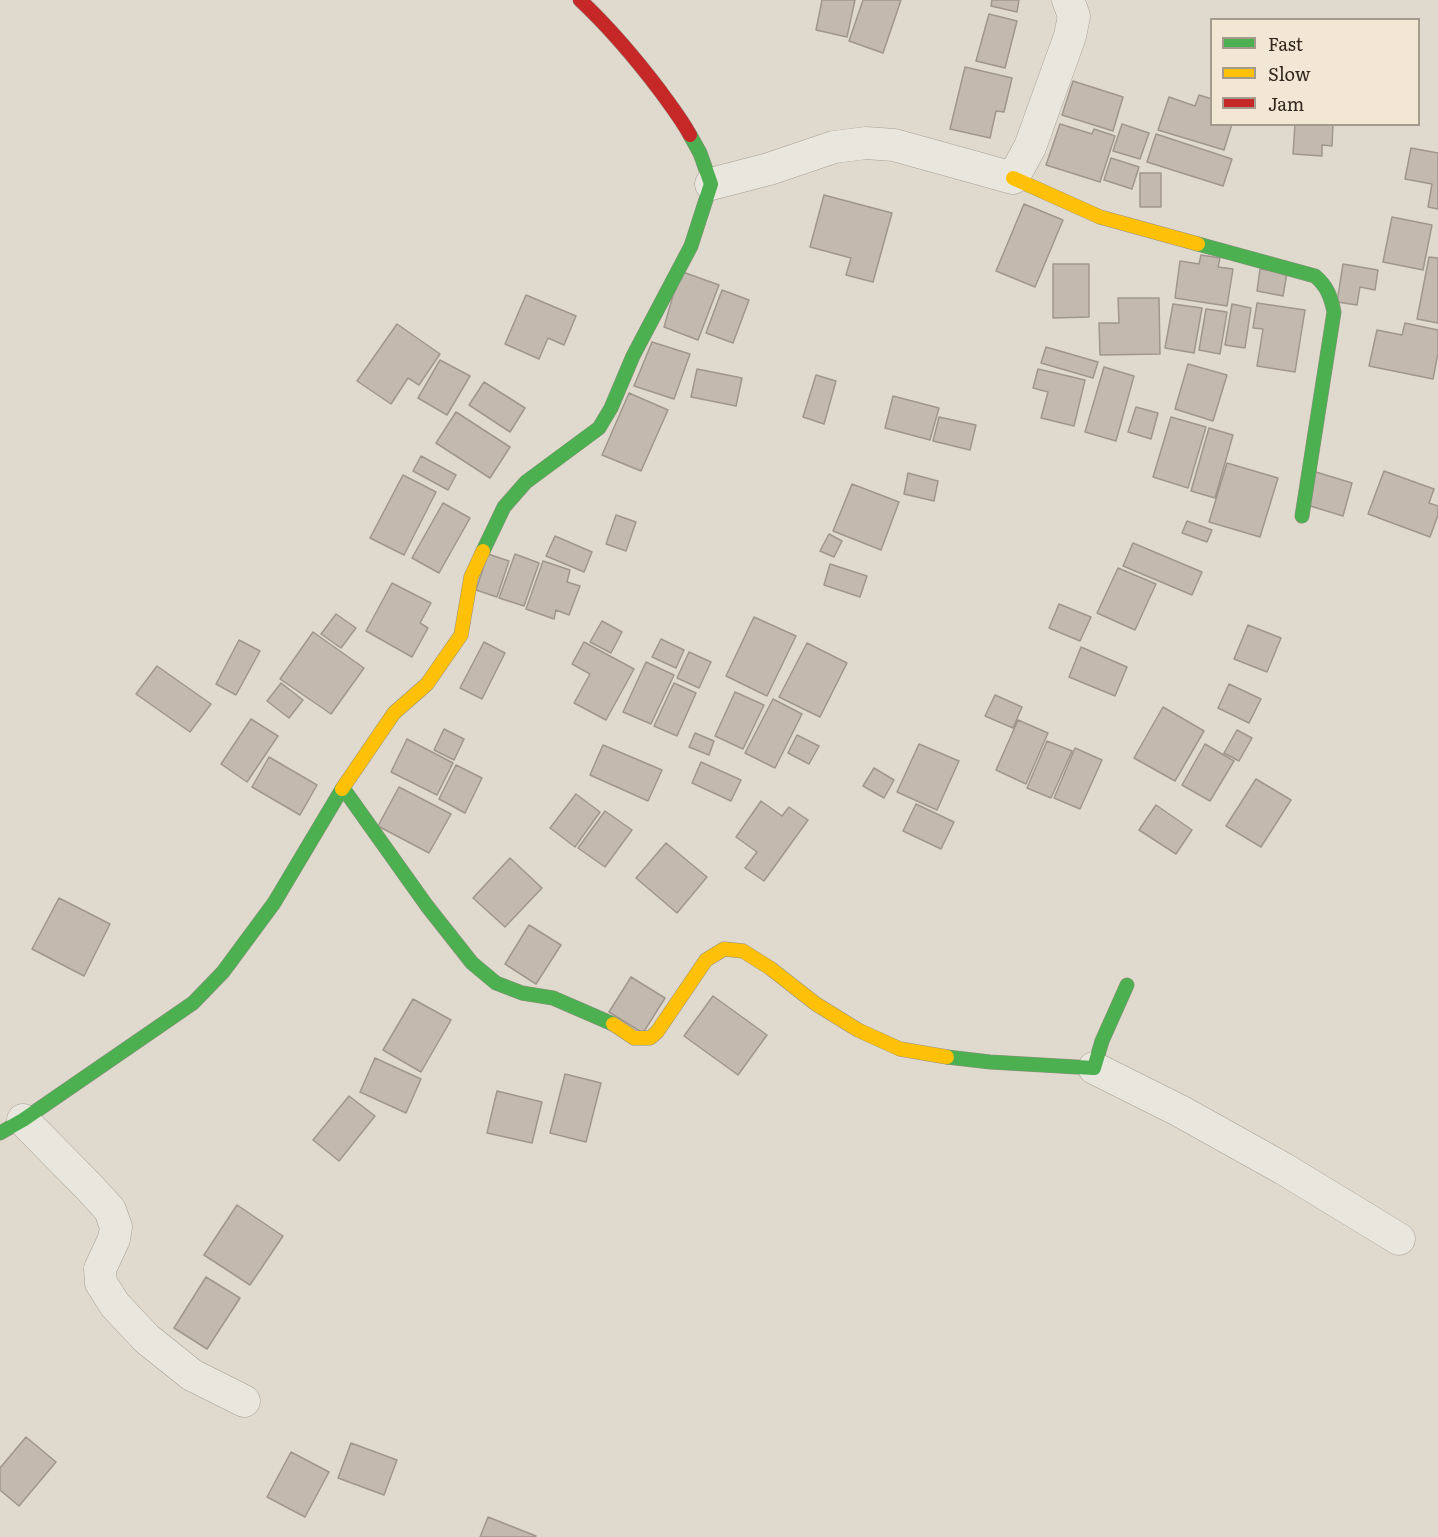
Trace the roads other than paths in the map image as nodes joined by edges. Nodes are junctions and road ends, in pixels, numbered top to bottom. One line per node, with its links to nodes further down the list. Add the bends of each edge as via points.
1 (580, 0): 4 (street, via 642,67 684,123)
2 (1068, 0): 3 (street, via 1074,16 1070,36 1030,147)
3 (1013, 178): 4 (street, via 894,145 866,143 834,147); 5 (street, via 1100,217 1315,276 1325,283 1334,312)
4 (711, 184): 6 (street, via 691,246 599,428 526,482 504,507 471,577 461,635 427,684 394,713)
5 (1302, 516)
6 (344, 788): 8 (street, via 472,963 496,983 522,993 553,998 612,1023 634,1038 650,1038 657,1032 706,960 724,949 744,951 816,1004 858,1030 900,1049 990,1062); 9 (street, via 274,903 216,980 193,1003)
7 (1127, 985): 8 (street)
8 (1094, 1068): 10 (street, via 1284,1169)
9 (12, 1127): 11 (street, via 90,1188 110,1210 116,1227 114,1239 100,1269 101,1284 115,1305 147,1339 192,1375)
10 (1399, 1239)
11 (244, 1401)

